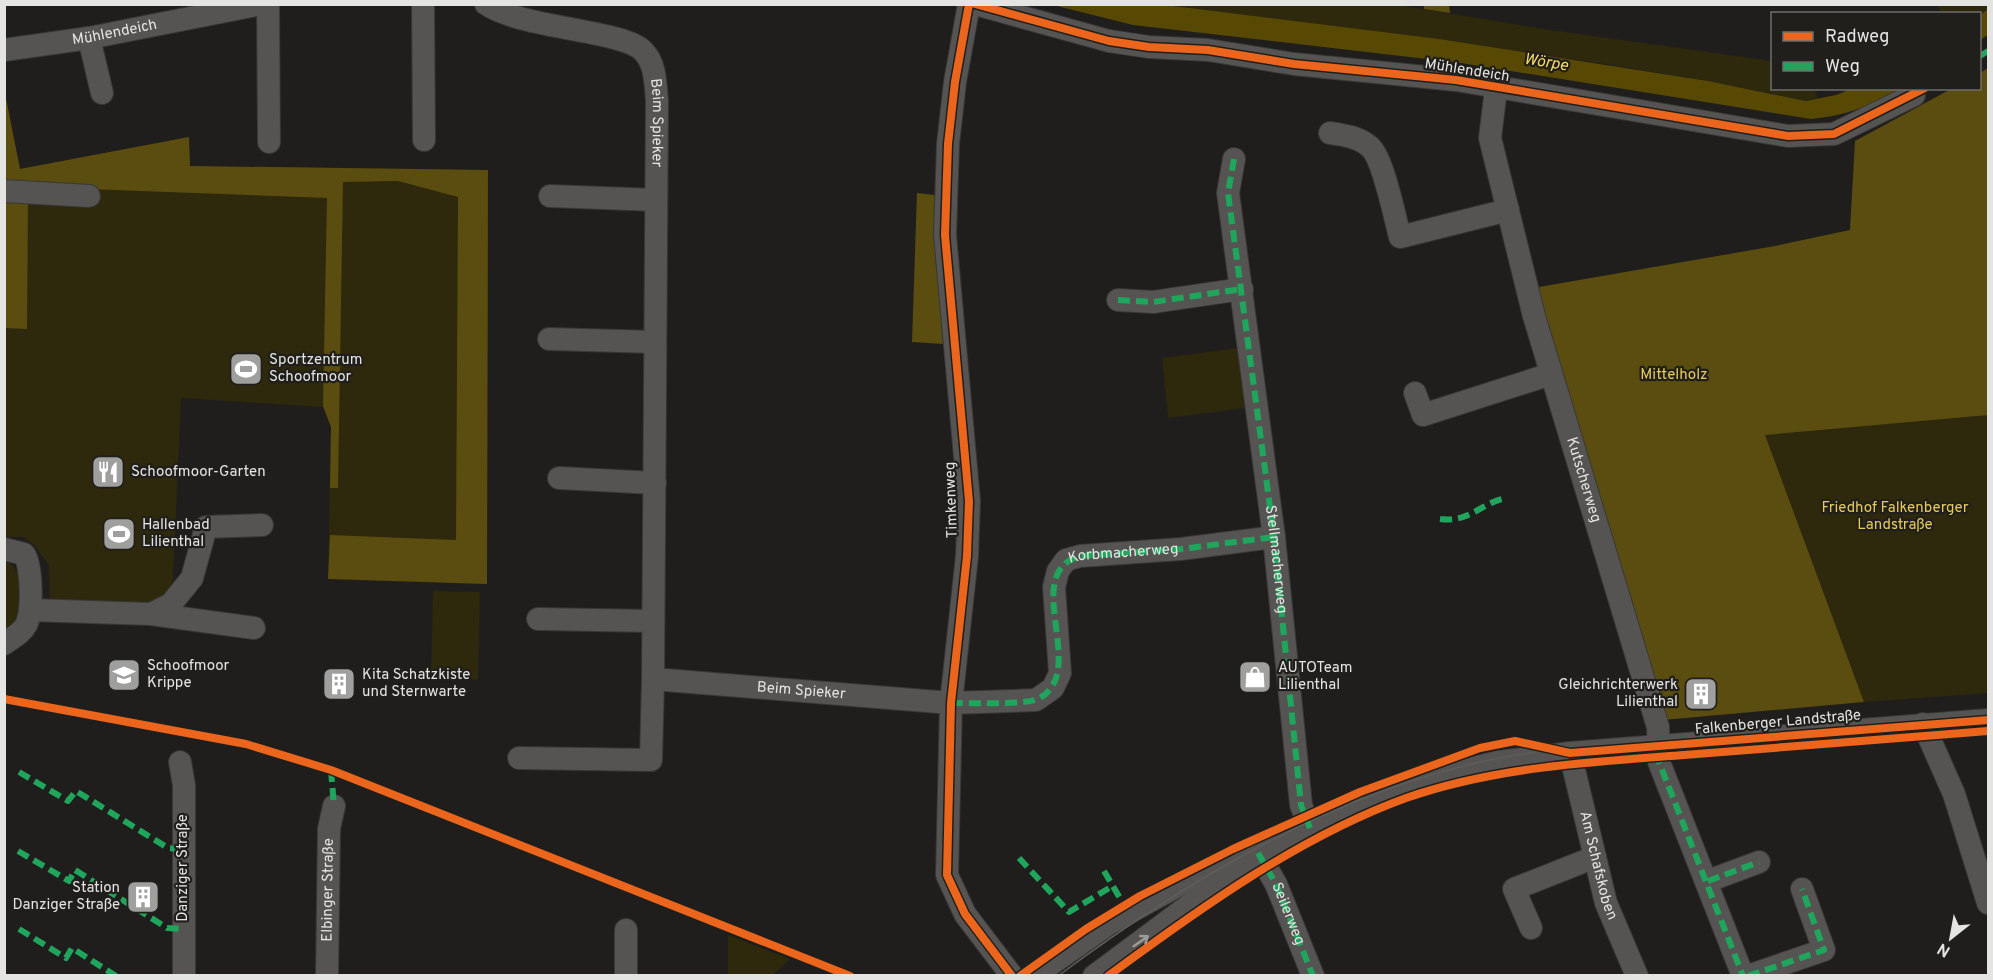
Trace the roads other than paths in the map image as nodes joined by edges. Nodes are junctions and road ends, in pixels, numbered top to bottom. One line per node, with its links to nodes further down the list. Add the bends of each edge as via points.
1 (261, 4): 7 (street, Mühlendeich)
2 (268, 4): 14 (street)
3 (423, 4): 13 (street)
4 (486, 4): 19 (street, Beim Spieker, via 499,14 615,38 643,50 654,69 656,90)
5 (969, 4): 39 (street, Timkenweg, via 949,134 945,235 969,501)
6 (975, 4): 9 (street, Mühlendeich, via 1149,47 1208,50 1294,64 1456,80)
7 (89, 38): 8 (street, Mühlendeich); 10 (street)
8 (4, 50)
9 (1496, 89): 11 (street, Mühlendeich, via 1788,136 1834,134); 20 (street, Kutscherweg, via 1490,138)
10 (102, 93)
11 (1914, 95)
12 (1330, 133): 20 (street, via 1353,137 1371,148 1382,171 1400,237)
13 (424, 140)
14 (269, 142)
15 (1234, 159): 21 (street, Stellmacherweg, via 1228,193)
16 (4, 191): 17 (street)
17 (89, 196)
18 (550, 196): 19 (street)
19 (656, 200): 24 (street, Beim Spieker)
20 (1508, 210): 25 (street, Kutscherweg)
21 (1242, 289): 22 (street, via 1153,302); 30 (street, Stellmacherweg)
22 (1118, 300)
23 (549, 339): 24 (street)
24 (655, 342): 28 (street, Beim Spieker)
25 (1551, 374): 26 (street, via 1423,415); 42 (street, Kutscherweg, via 1658,728)
26 (1415, 393)
27 (559, 478): 28 (street)
28 (655, 483): 35 (street, Beim Spieker)
29 (262, 525): 33 (street, via 206,527 192,578 171,604)
30 (1274, 537): 39 (street, Korbmacherweg, via 1066,560 1054,587 1060,673 1053,688 1036,700); 47 (street, Stellmacherweg, via 1301,805)
31 (4, 549): 32 (street, via 20,552 27,559)
32 (30, 610): 33 (street); 37 (street, via 24,628)
33 (151, 614): 36 (street)
34 (538, 619): 35 (street)
35 (653, 621): 38 (street, Beim Spieker)
36 (254, 628)
37 (4, 644)
38 (653, 679): 39 (street, Beim Spieker); 44 (street, Beim Spieker, via 651,760)
39 (951, 703): 59 (street, Timkenweg, via 947,875 965,914)
40 (1989, 720): 41 (street, Falkenberger Landstraße)
41 (1923, 724): 42 (street, Falkenberger Landstraße); 53 (street, via 1954,794)
42 (1659, 748): 43 (street, Falkenberger Landstraße); 51 (street, via 1659,762)
43 (1570, 753): 47 (street, Falkenberger Landstraße, via 1498,762 1436,777); 49 (street, Am Schafskoben)
44 (519, 758)
45 (180, 762): 56 (street, Danziger Straße, via 184,785)
46 (334, 806): 57 (street, Elbinger Straße, via 329,829)
47 (1310, 828): 48 (street, Falkenberger Landstraße)
48 (1258, 853): 60 (street, Falkenberger Landstraße, via 1212,867 1164,891); 61 (street, Falkenberger Landstraße, one-way to 48); 62 (street, Seilerweg, via 1276,884)
49 (1595, 857): 54 (street, via 1514,889); 63 (street, Am Schafskoben, via 1606,903)
50 (1759, 862): 51 (street)
51 (1708, 881): 64 (street)
52 (1802, 889): 65 (street, via 1824,950)
53 (1989, 903)
54 (1531, 928)
55 (626, 930): 58 (street)
56 (184, 975)
57 (327, 975)
58 (626, 975)
59 (1012, 975)
60 (1034, 975)
61 (1094, 975)
62 (1313, 975)
63 (1636, 975)
64 (1743, 975)
65 (1748, 975)

